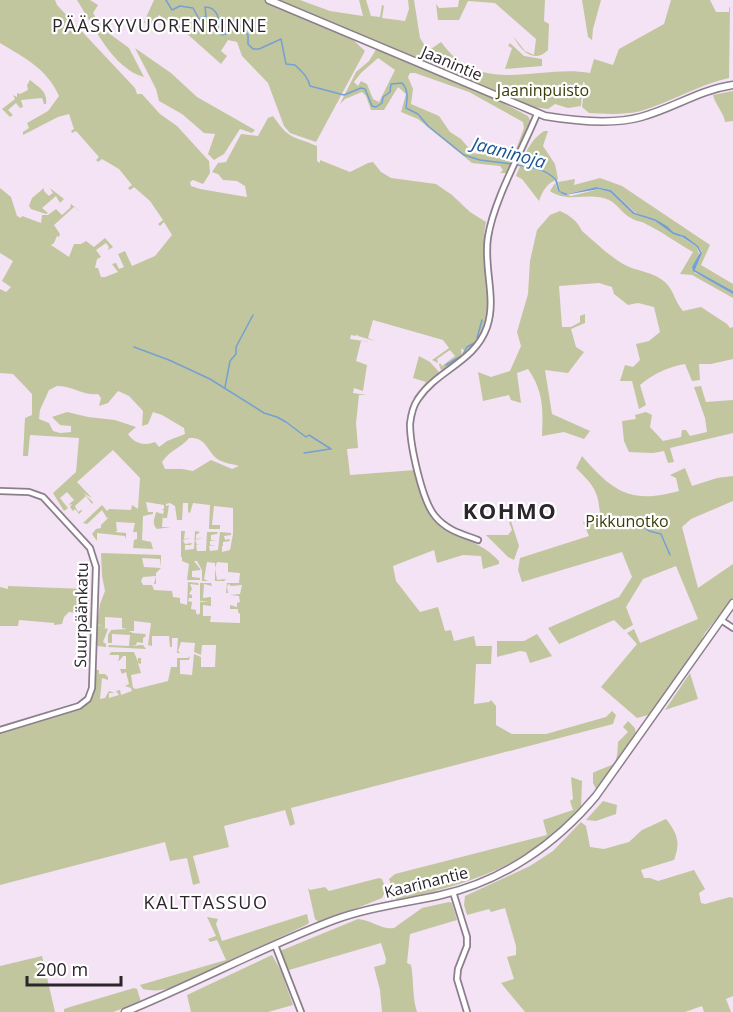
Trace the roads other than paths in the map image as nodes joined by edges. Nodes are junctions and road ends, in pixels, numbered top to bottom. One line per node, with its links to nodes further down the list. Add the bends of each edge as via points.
1 (269, 0): 3 (main road, Jaanintie)
2 (733, 85): 3 (main road, Jaanintie, via 696,94 632,119 574,119)
3 (537, 114): 5 (street, via 491,222 486,264 490,310 485,332 470,354 422,394 414,405 411,422 428,506 444,526)
4 (0, 491): 9 (street, Suurpäänkatu, via 33,492 45,499 92,552 96,563 92,688 88,699 82,705)
5 (478, 540)
6 (733, 603): 7 (main road, Kaarinantie)
7 (721, 620): 8 (street); 10 (main road, Kaarinantie, via 612,775 574,820 523,861 488,880)
8 (733, 628)
9 (0, 730)
10 (453, 892): 11 (main road, Kaarinantie, via 367,910); 14 (street, via 467,939 457,979)
11 (275, 945): 12 (main road, Kaarinantie); 13 (street)
12 (125, 1012)
13 (301, 1012)
14 (467, 1012)

